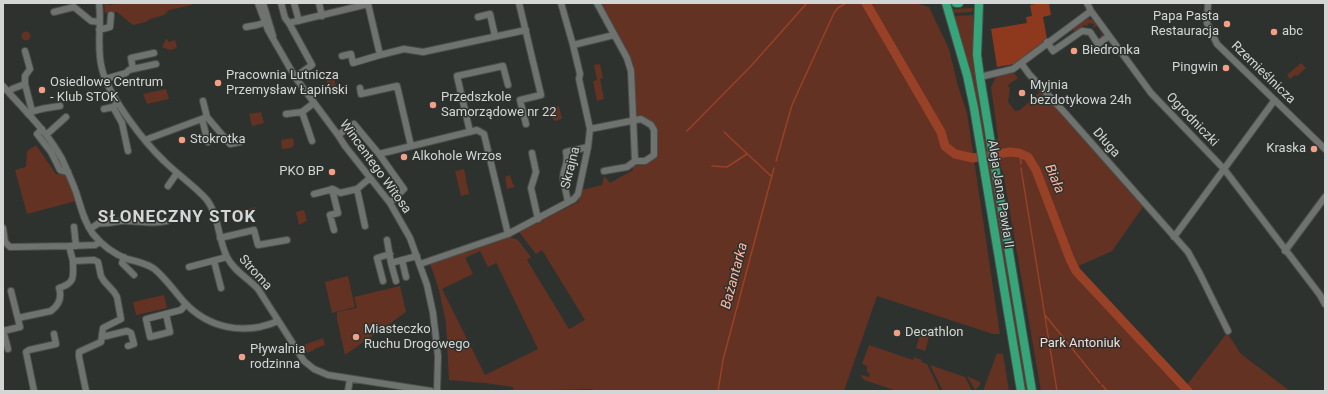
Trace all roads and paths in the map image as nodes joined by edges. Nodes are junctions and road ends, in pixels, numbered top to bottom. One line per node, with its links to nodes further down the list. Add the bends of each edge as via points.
1 (99, 3): 24 (street, Stroma)
2 (258, 3): 25 (street, Wincentego Witosa)
3 (264, 3): 25 (street, Wincentego Witosa)
4 (281, 3): 26 (street)
5 (294, 3): 23 (street)
6 (319, 3): 21 (street)
7 (519, 3): 29 (street)
8 (561, 3): 34 (street, Skrajna)
9 (597, 3): 30 (street)
10 (946, 3): 141 (main road, Aleja Jana Pawła II, via 974,108)
11 (956, 3): 12 (main road)
12 (959, 3)
13 (978, 3): 43 (main road, Aleja Jana Pawła II, via 977,55)
14 (1087, 3): 18 (street, Ogrodniczki)
15 (1208, 3): 49 (street, Rzemieślnicza, via 1207,23 1217,44)
16 (368, 4): 17 (street); 37 (street)
17 (353, 5): 21 (street)
18 (1091, 11): 32 (street, Ogrodniczki); 33 (street)
19 (54, 12): 24 (street, via 74,7 91,21)
20 (111, 15): 28 (street, via 110,27)
21 (322, 16): 23 (street)
22 (478, 17): 31 (street, via 490,14)
23 (298, 21): 26 (street)
24 (99, 22): 28 (street, Stroma)
25 (267, 22): 27 (street); 42 (street, Wincentego Witosa, via 268,30)
26 (289, 23): 42 (street, via 312,65)
27 (246, 27)
28 (99, 30): 44 (street, Stroma, via 99,51)
29 (526, 30): 31 (street); 61 (street, via 541,95 520,100)
30 (614, 35): 34 (street); 60 (street, via 631,71)
31 (495, 36): 37 (street, via 423,52 404,49)
32 (1109, 36): 33 (street, via 1098,44 1090,32 1082,31 1054,51); 78 (street, Ogrodniczki, via 1156,98)
33 (1047, 42): 39 (street)
34 (573, 45): 63 (street, Skrajna)
35 (25, 51): 45 (street, via 30,69)
36 (154, 53): 41 (street, via 131,58)
37 (380, 55): 38 (street, via 353,63 351,54)
38 (342, 56)
39 (1021, 63): 43 (street, via 1013,69); 100 (street, Długa)
40 (156, 64): 41 (street)
41 (134, 69): 44 (street)
42 (295, 77): 51 (street, Wincentego Witosa)
43 (980, 77): 142 (main road, Aleja Jana Pawła II)
44 (105, 78): 52 (street, Stroma)
45 (25, 84): 48 (street); 56 (street)
46 (508, 85): 64 (street, via 503,66 457,76)
47 (360, 88): 71 (street, via 361,94 397,86)
48 (5, 89): 56 (street)
49 (1274, 100): 73 (street, Rzemieślnicza); 78 (street)
50 (203, 101): 59 (street)
51 (314, 103): 55 (street); 66 (street, Wincentego Witosa)
52 (115, 105): 54 (street); 67 (street, Stroma); 74 (street)
53 (60, 106): 56 (street)
54 (104, 109)
55 (302, 112): 57 (street); 68 (street)
56 (30, 113): 62 (street)
57 (286, 114)
58 (66, 118): 65 (street)
59 (205, 118): 67 (street); 69 (street); 70 (street, via 230,144)
60 (633, 119): 63 (street); 77 (street); 77 (street, via 641,119 654,130 654,155 645,161)
61 (526, 124)
62 (42, 129): 65 (street); 80 (street, via 37,134 51,152 60,170)
63 (590, 129): 72 (street, Skrajna)
64 (470, 132): 71 (street); 99 (street, via 477,130 484,134)
65 (46, 135): 80 (street)
66 (338, 135): 76 (street, via 354,124); 82 (street, Wincentego Witosa)
67 (145, 140): 81 (street, Stroma)
68 (312, 141)
69 (208, 142)
70 (240, 142)
71 (411, 146): 76 (street)
72 (588, 148): 90 (street, Skrajna, via 578,194); 90 (street, via 566,152 567,167 562,178)
73 (1325, 149)
74 (128, 150)
75 (532, 153): 92 (street, via 536,172 531,188)
76 (379, 154): 91 (street, via 404,189)
77 (635, 161): 79 (street, via 627,167)
78 (1224, 169): 100 (street); 107 (street, Ogrodniczki)
79 (604, 171)
80 (68, 172): 98 (street, via 82,214)
81 (177, 173): 83 (street); 101 (street, Stroma, via 206,199)
82 (370, 178): 85 (street); 91 (street, Wincentego Witosa)
83 (168, 186)
84 (332, 189): 86 (street, via 340,193); 87 (street); 97 (street, via 338,213 330,215)
85 (358, 189): 86 (street); 94 (street)
86 (347, 191): 89 (street)
87 (314, 194)
88 (1325, 197): 107 (street)
89 (348, 199)
90 (568, 202): 92 (street, Skrajna)
91 (390, 203): 109 (street, Wincentego Witosa, via 404,226)
92 (538, 219): 99 (street, Skrajna)
93 (167, 221): 98 (street, via 99,223)
94 (366, 226)
95 (74, 227): 106 (street)
96 (3, 228): 105 (street, via 5,242 10,247)
97 (334, 230)
98 (91, 231): 104 (street)
99 (508, 234): 116 (street, Skrajna)
100 (1174, 237): 130 (street, Długa, via 1195,264)
101 (220, 238): 102 (street, via 254,230 258,245); 111 (street, Stroma)
102 (287, 240)
103 (387, 240): 108 (street)
104 (100, 242): 106 (street, via 95,245); 110 (street)
105 (69, 246): 106 (street); 113 (street)
106 (76, 246)
107 (1285, 251): 125 (street, Ogrodniczki)
108 (390, 254): 115 (street); 120 (street, via 377,258)
109 (417, 256): 112 (street); 116 (street, Wincentego Witosa)
110 (124, 257): 118 (street, via 122,263); 124 (street, via 155,269)
111 (227, 257): 114 (street); 128 (street, Stroma, via 258,289)
112 (402, 260): 115 (street); 119 (street)
113 (73, 261): 127 (street, via 71,283 59,288 61,295 55,308); 132 (street, via 98,262 104,281 117,297 120,319 103,328)
114 (214, 261): 117 (street); 122 (street)
115 (392, 262): 121 (street)
116 (420, 264): 140 (street, Wincentego Witosa, via 435,324 438,356)
117 (190, 267)
118 (134, 275)
119 (406, 277)
120 (383, 281)
121 (396, 281)
122 (221, 288)
123 (11, 291): 127 (street)
124 (186, 304): 126 (street, via 181,310); 128 (street, via 203,318 224,327 252,328)
125 (1325, 304)
126 (166, 314): 126 (street, via 170,332 150,337 146,319)
127 (18, 318): 129 (street, via 20,328)
128 (278, 321): 135 (street, Stroma, via 300,356 309,365 323,374)
129 (3, 331): 134 (street)
130 (1228, 331)
131 (54, 334): 136 (street, via 56,344 26,352)
132 (102, 336): 133 (street, via 127,331 131,333 134,344); 137 (street, via 101,342 79,352)
133 (128, 346)
134 (8, 349)
135 (350, 379): 138 (street); 139 (street, Stroma)
136 (34, 391)
137 (86, 391)
138 (348, 391)
139 (431, 391)
140 (437, 391)
141 (1021, 391)
142 (1032, 391)

